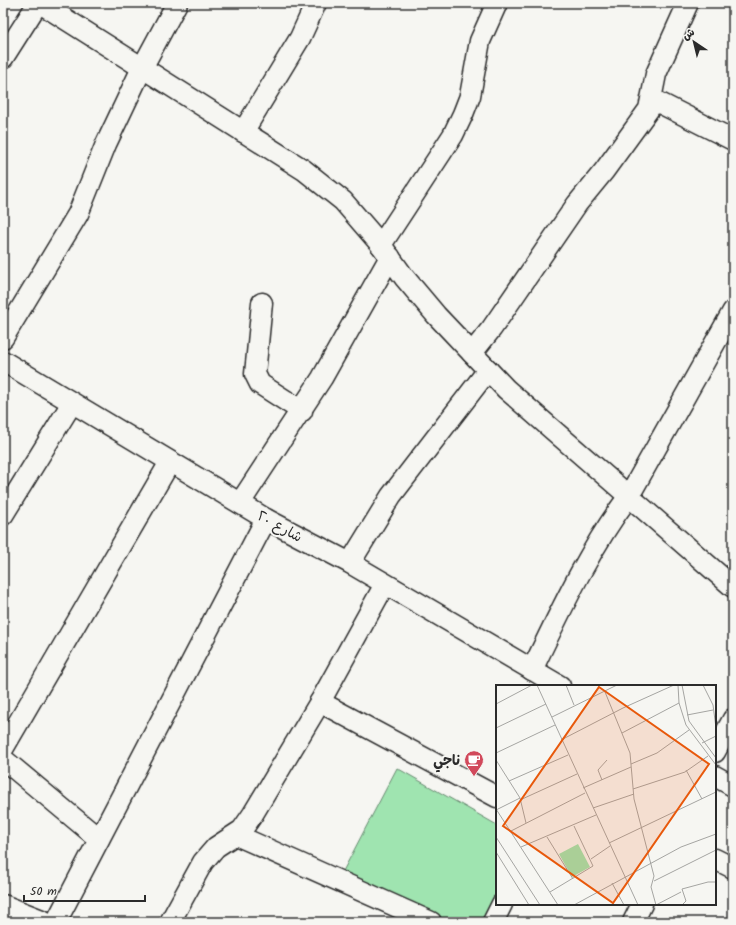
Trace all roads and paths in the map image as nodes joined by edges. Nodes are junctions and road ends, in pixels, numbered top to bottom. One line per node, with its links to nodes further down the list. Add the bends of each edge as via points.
1 (39, 3): 6 (street); 7 (street)
2 (177, 3): 7 (street)
3 (316, 3): 9 (street, via 300,38)
4 (497, 3): 11 (street, via 480,42 470,96 463,114)
5 (688, 3): 8 (street, via 656,74)
6 (5, 50)
7 (142, 68): 9 (street); 14 (street, via 106,144 78,214)
8 (652, 99): 10 (street); 15 (street, via 638,126 577,204)
9 (243, 132): 11 (street, via 304,170 343,201)
10 (733, 140)
11 (386, 251): 15 (street, via 436,315); 19 (street)
12 (262, 303): 19 (street, via 255,374 260,384)
13 (733, 311): 21 (street)
14 (3, 338)
15 (472, 353): 17 (street)
16 (3, 360): 18 (street, شارع ٢٠)
17 (488, 370): 21 (street, via 506,389); 25 (street, via 391,496)
18 (72, 403): 20 (street, شارع ٢٠); 23 (street)
19 (302, 411): 22 (street)
20 (170, 462): 22 (street, شارع ٢٠); 31 (street)
21 (629, 496): 27 (street); 28 (street, via 610,522 574,584)
22 (240, 503): 24 (street, شارع ٢٠)
23 (3, 515)
24 (266, 519): 25 (street, شارع ٢٠); 38 (street)
25 (350, 563): 26 (street, شارع ٢٠)
26 (385, 584): 28 (street, شارع ٢٠); 29 (street)
27 (733, 587)
28 (544, 680)
29 (320, 702): 36 (street); 37 (street, via 253,814)
30 (733, 719): 32 (street)
31 (3, 749)
32 (716, 750)
33 (3, 759): 38 (street)
34 (716, 777): 35 (street)
35 (733, 786)
36 (496, 796)
37 (236, 835): 46 (street, via 216,847 203,862); 47 (street)
38 (99, 839): 45 (street)
39 (716, 860): 40 (street)
40 (733, 868)
41 (502, 905): 48 (street)
42 (642, 905): 49 (street)
43 (3, 906): 44 (main road)
44 (44, 922)
45 (56, 922)
46 (170, 922)
47 (431, 922)
48 (493, 922)
49 (633, 922)

